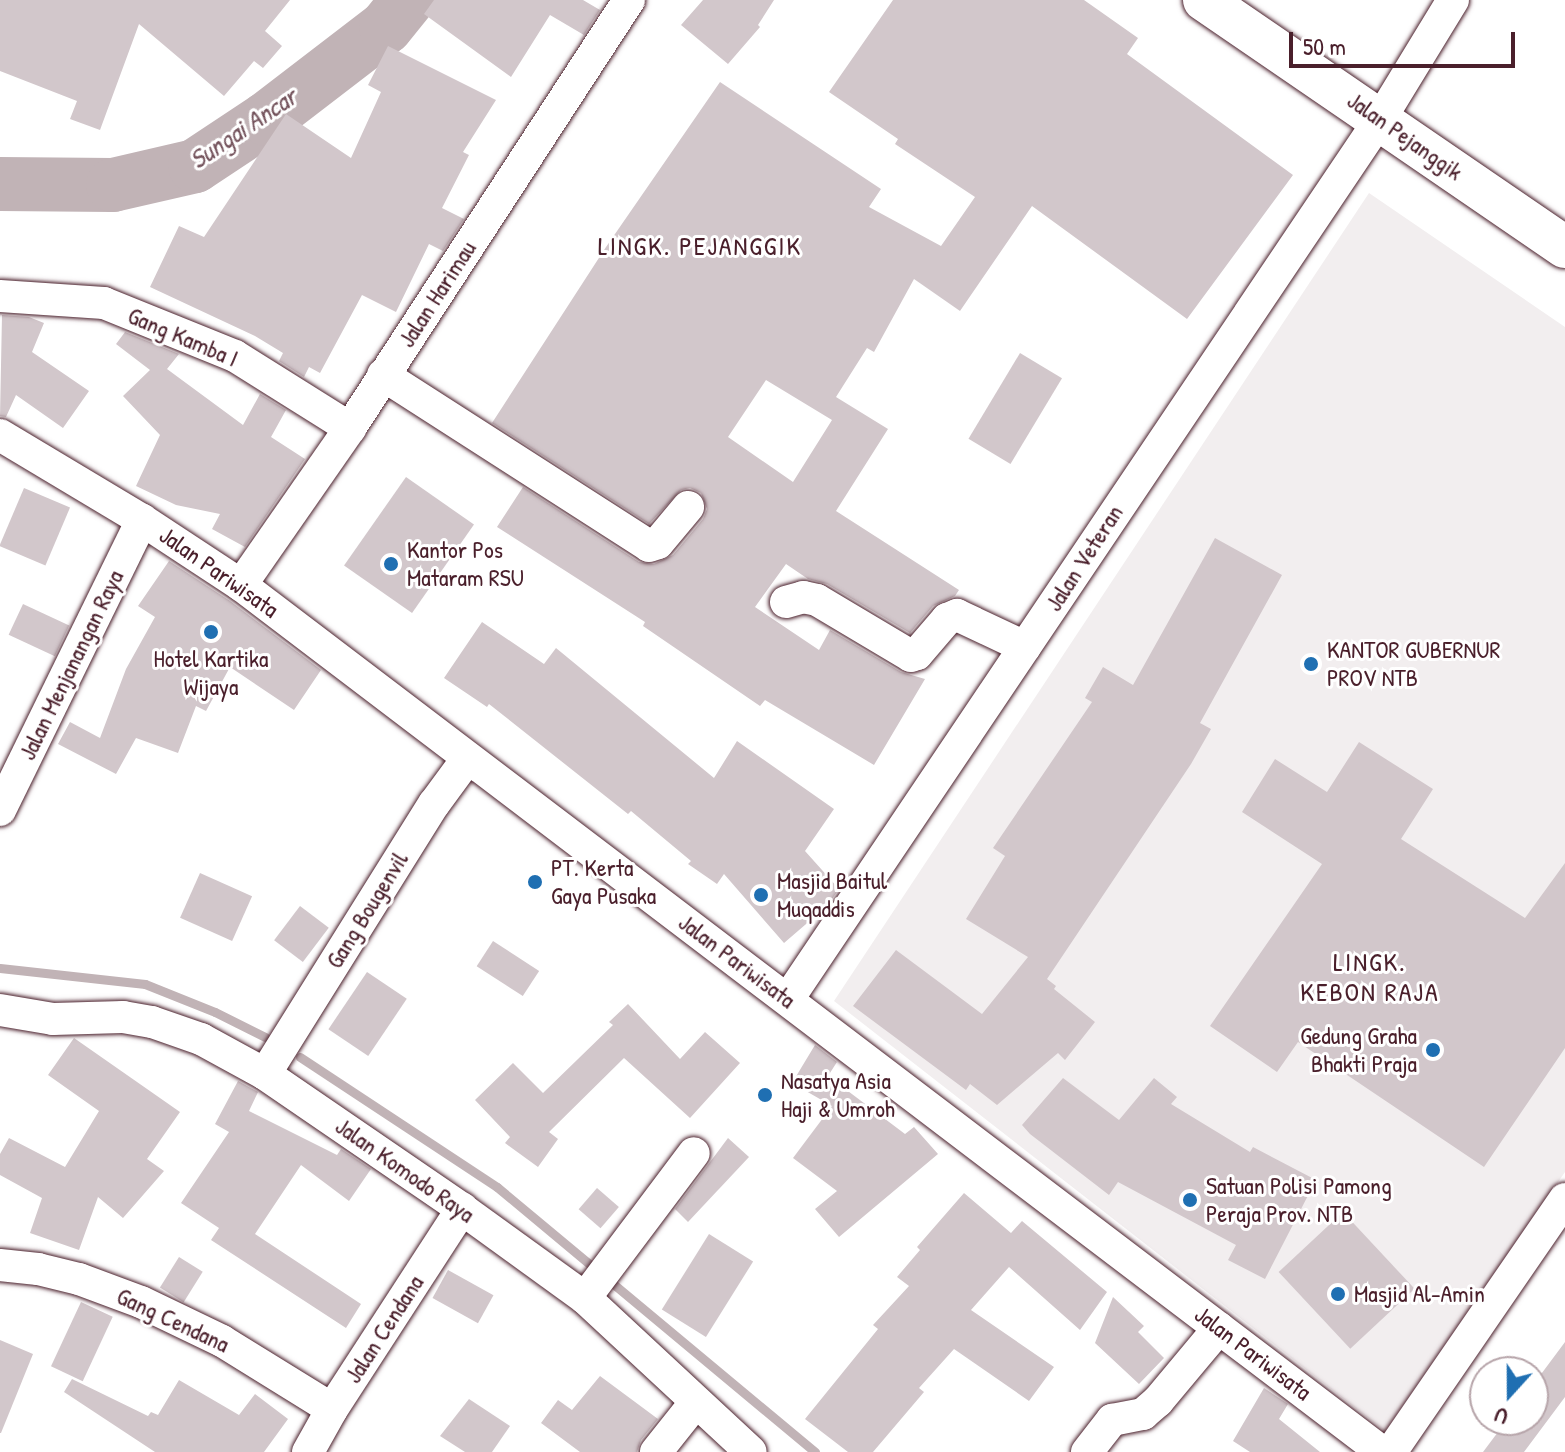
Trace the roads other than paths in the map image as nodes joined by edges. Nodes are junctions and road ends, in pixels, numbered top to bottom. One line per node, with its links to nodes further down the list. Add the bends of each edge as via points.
1 (1204, 0): 4 (main road, Jalan Pejanggik)
2 (1453, 0): 4 (street, Jalan Veteran)
3 (627, 1): 7 (street, Jalan Harimau)
4 (1381, 118): 5 (main road, Jalan Pejanggik); 14 (street, Jalan Veteran)
5 (1565, 247)
6 (0, 296): 8 (street, Gang Kamba I, via 104,303 235,356)
7 (383, 375): 8 (street, Jalan Harimau); 10 (street, via 649,546 658,543)
8 (350, 428): 12 (street, Jalan Harimau)
9 (0, 435): 11 (street, Jalan Pariwisata)
10 (688, 507)
11 (142, 520): 12 (street, Jalan Pariwisata); 16 (street, Jalan Menjanangan Raya)
12 (241, 585): 15 (street, Jalan Pariwisata)
13 (786, 602): 14 (street, via 817,600 911,656 957,615)
14 (1025, 647): 17 (street, Jalan Veteran)
15 (467, 759): 17 (street, Jalan Pariwisata); 19 (street, Gang Bougenvil)
16 (0, 810)
17 (788, 999): 25 (street, Jalan Pariwisata)
18 (0, 1010): 19 (street, Jalan Komodo Raya, via 53,1019 123,1017 152,1022)
19 (268, 1069): 22 (street, Jalan Komodo Raya)
20 (694, 1153): 24 (street)
21 (1565, 1199): 33 (street)
22 (462, 1209): 24 (street, Jalan Komodo Raya); 27 (street, Jalan Cendana)
23 (0, 1265): 27 (street, Gang Cendana, via 79,1279 141,1302 222,1341)
24 (599, 1282): 26 (street, Jalan Komodo Raya)
25 (1219, 1328): 31 (street, via 1158,1401 1143,1414 1112,1420); 32 (street, Jalan Pariwisata)
26 (695, 1403): 29 (street); 30 (street, Jalan Komodo Raya)
27 (332, 1409): 28 (street, Jalan Cendana)
28 (308, 1452)
29 (656, 1452)
30 (751, 1452)
31 (1087, 1452)
32 (1382, 1452)
33 (1391, 1452)

